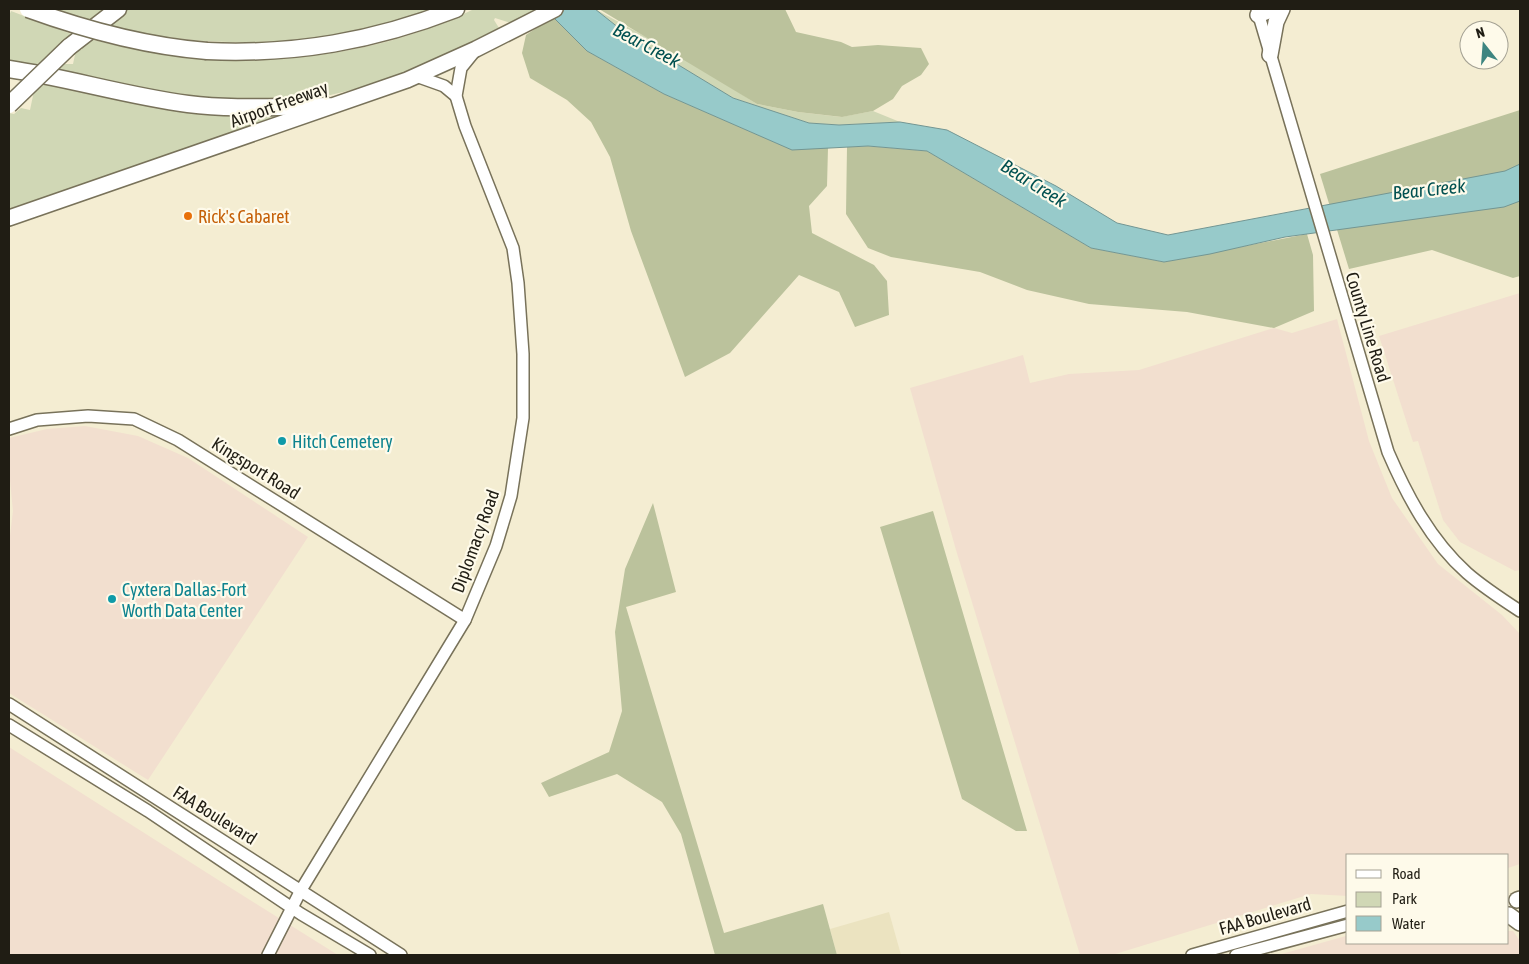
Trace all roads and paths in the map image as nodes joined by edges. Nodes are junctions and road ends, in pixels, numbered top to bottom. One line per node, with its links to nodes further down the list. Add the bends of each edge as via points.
1 (28, 9): 3 (highway, bridge, via 111,36 179,49 236,52 323,46 368,38)
2 (118, 9): 13 (highway, bridge, via 69,47)
3 (456, 9)
4 (555, 9): 8 (main road, Airport Freeway)
5 (1273, 9): 7 (main road)
6 (1282, 9): 9 (main road, via 1276,22)
7 (1257, 12): 9 (street, County Line Road)
8 (476, 49): 11 (main road, Airport Freeway); 12 (street, Diplomacy Road, via 461,68)
9 (1270, 55): 17 (street, County Line Road, via 1388,452 1408,497 1437,539 1467,573)
10 (9, 69): 14 (highway, via 188,104 248,108)
11 (416, 76): 12 (street, via 444,86); 14 (main road, Airport Freeway)
12 (456, 96): 18 (street, Diplomacy Road, via 512,248 524,354 523,418 512,496 496,546)
13 (9, 105)
14 (328, 106): 15 (main road, Airport Freeway)
15 (9, 218)
16 (9, 429): 18 (street, Kingsport Road, via 37,420 80,417 134,419 178,440)
17 (1520, 611)
18 (465, 620): 25 (street, Diplomacy Road)
19 (9, 704): 21 (street, FAA Boulevard)
20 (9, 725): 22 (street, FAA Boulevard)
21 (63, 739): 22 (street); 23 (street, FAA Boulevard)
22 (54, 753): 24 (street, FAA Boulevard)
23 (179, 813): 24 (street); 25 (street, FAA Boulevard)
24 (170, 826): 26 (street, FAA Boulevard)
25 (301, 890): 26 (street, Diplomacy Road); 33 (street, FAA Boulevard)
26 (291, 908): 31 (street, Diplomacy Road); 32 (street, FAA Boulevard)
27 (1346, 912): 29 (street, FAA Boulevard)
28 (1346, 926): 30 (street, FAA Boulevard)
29 (1243, 941): 30 (street); 34 (street, FAA Boulevard)
30 (1241, 954)
31 (268, 955)
32 (370, 955)
33 (402, 955)
34 (1192, 955)

